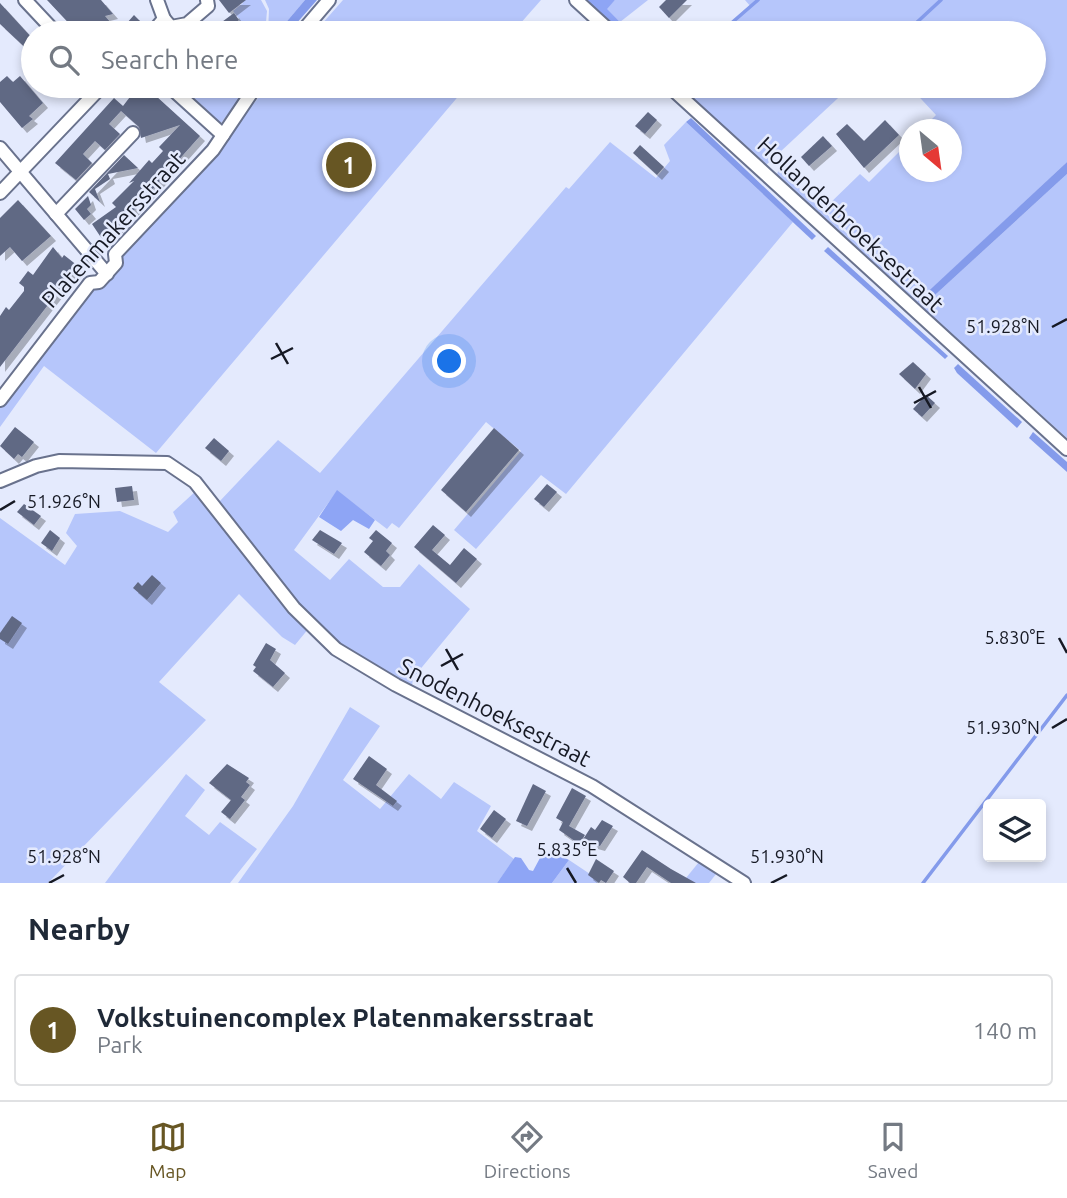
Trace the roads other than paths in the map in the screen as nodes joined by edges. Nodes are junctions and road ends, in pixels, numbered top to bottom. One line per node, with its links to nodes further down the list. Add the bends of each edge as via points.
1 (25, 0): 7 (street)
2 (157, 0): 6 (street)
3 (207, 0): 9 (street, via 208,6)
4 (329, 0): 10 (street)
5 (576, 0): 11 (street)
6 (163, 19): 8 (street)
7 (45, 21)
8 (165, 21)
9 (190, 21)
10 (311, 21)
11 (599, 21)
12 (91, 98): 19 (street)
13 (182, 98): 17 (street)
14 (248, 98): 17 (street, Platenmakersstraat)
15 (682, 98): 24 (street, Hollanderbroeksestraat)
16 (133, 132): 21 (street)
17 (223, 135): 22 (street, Platenmakersstraat, via 115,254 116,263)
18 (0, 148): 19 (street)
19 (21, 172): 20 (street); 21 (street)
20 (0, 193)
21 (56, 214): 22 (street)
22 (107, 274): 23 (street, Platenmakersstraat, via 90,283)
23 (0, 400)
24 (1067, 449)
25 (0, 481): 26 (street, Snodenhoeksestraat, via 59,461 167,463 195,482 295,608 336,649 592,786)
26 (744, 883)

